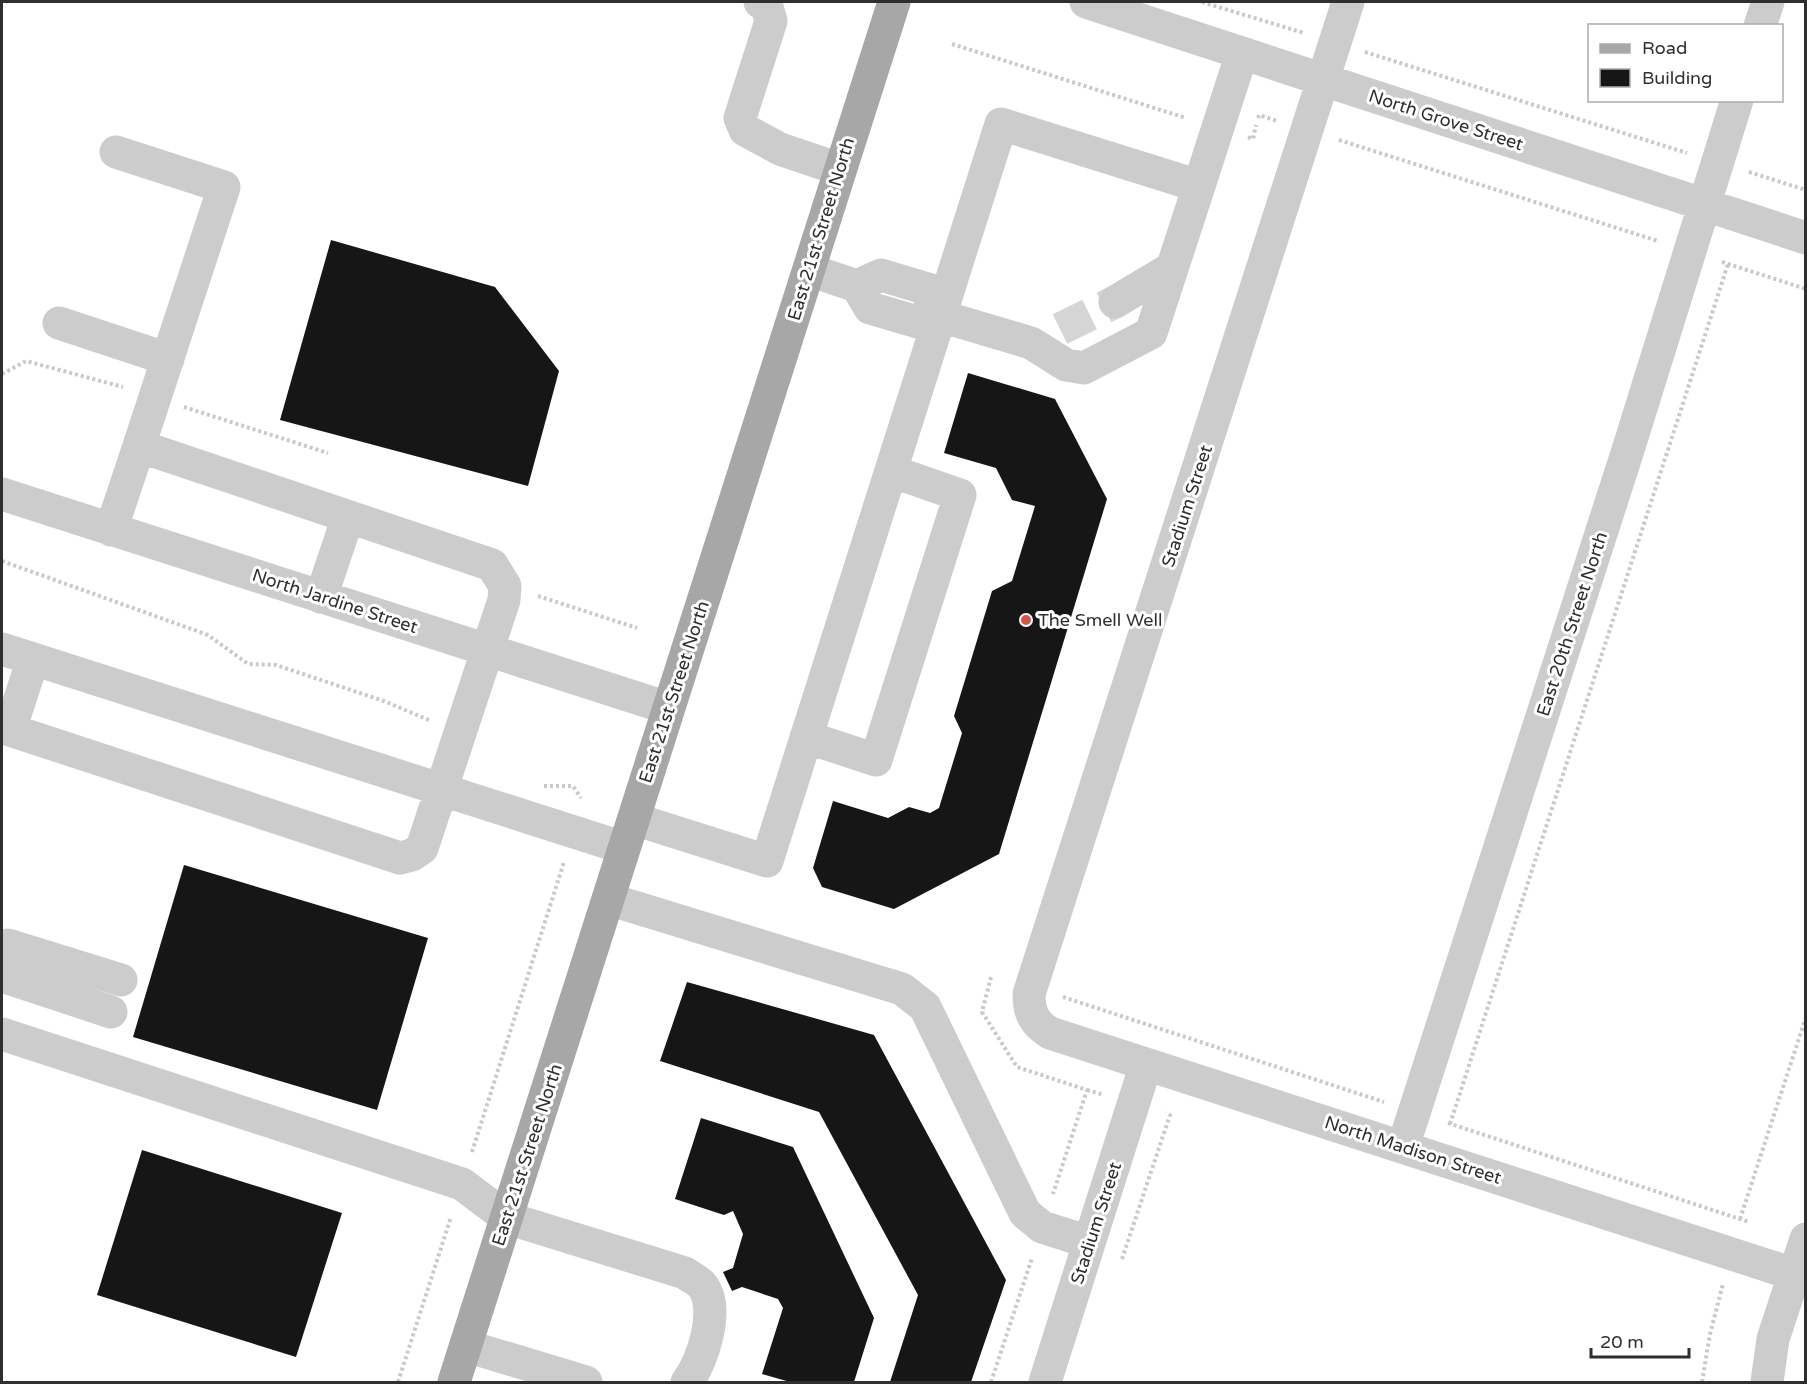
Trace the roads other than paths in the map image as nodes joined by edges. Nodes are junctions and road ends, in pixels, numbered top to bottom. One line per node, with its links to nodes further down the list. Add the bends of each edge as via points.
1 (755, 2): 11 (street, via 722,109 721,127 732,143 751,151)
2 (760, 2): 11 (street, via 771,21 740,118 746,130)
3 (894, 2): 13 (main road, East 21st Street North)
4 (1086, 2): 8 (street, North Grove Street)
5 (1348, 2): 9 (street, Stadium Street)
6 (1768, 2): 7 (street)
7 (1761, 24)
8 (1242, 53): 9 (street, North Grove Street); 14 (street)
9 (1323, 80): 15 (street, North Grove Street); 42 (street, Stadium Street, via 1029,994)
10 (1736, 102): 15 (street, East 20th Street North)
11 (780, 149): 13 (street)
12 (116, 152): 24 (street, via 224,187)
13 (839, 169): 18 (main road, East 21st Street North)
14 (1199, 186): 17 (street); 20 (street, via 1001,124)
15 (1704, 205): 16 (street, North Grove Street); 46 (street, East 20th Street North)
16 (1806, 238)
17 (1172, 268): 19 (street); 23 (street, via 1151,333 1102,361 1084,368 1066,365)
18 (809, 270): 20 (street, via 857,286 870,308 921,323); 34 (main road, East 21st Street North)
19 (1115, 302)
20 (935, 315): 23 (street); 26 (street)
21 (59, 322): 24 (street)
22 (1060, 329): 23 (street)
23 (1031, 343)
24 (168, 359): 25 (street)
25 (139, 446): 28 (street); 29 (street)
26 (891, 471): 35 (street); 35 (street, via 960,495 884,738 876,760)
27 (2, 494): 29 (street, North Jardine Street)
28 (348, 517): 30 (street); 32 (street, via 492,565 506,586)
29 (111, 530): 30 (street, North Jardine Street)
30 (321, 597): 32 (street, North Jardine Street)
31 (2, 649): 33 (street)
32 (488, 650): 34 (street, North Jardine Street); 36 (street)
33 (33, 659): 36 (street); 36 (street, via 10,730 400,858 422,848)
34 (668, 708): 37 (main road, East 21st Street North)
35 (806, 737): 37 (street, via 767,861)
36 (443, 790): 37 (street)
37 (629, 833): 38 (main road, East 21st Street North)
38 (608, 899): 47 (main road, East 21st Street North); 49 (street, via 902,989 916,998 925,1007 1025,1213 1042,1227)
39 (2, 949): 41 (street, via 8,945)
40 (2, 976): 43 (street)
41 (121, 980)
42 (1029, 1010): 45 (street, North Madison Street, via 1038,1025 1050,1033)
43 (111, 1012)
44 (2, 1034): 47 (street, via 462,1184)
45 (1146, 1064): 46 (street, North Madison Street); 49 (street, Stadium Street)
46 (1403, 1147): 50 (street, North Madison Street)
47 (507, 1218): 51 (main road, East 21st Street North); 54 (street, via 685,1273 702,1285 710,1308 709,1329)
48 (1806, 1239): 50 (street)
49 (1089, 1242): 55 (street, Stadium Street)
50 (1800, 1276): 56 (street, via 1773,1339)
51 (466, 1346): 52 (main road, East 21st Street North); 53 (street)
52 (454, 1383)
53 (586, 1383)
54 (687, 1383)
55 (1046, 1383)
56 (1767, 1383)

